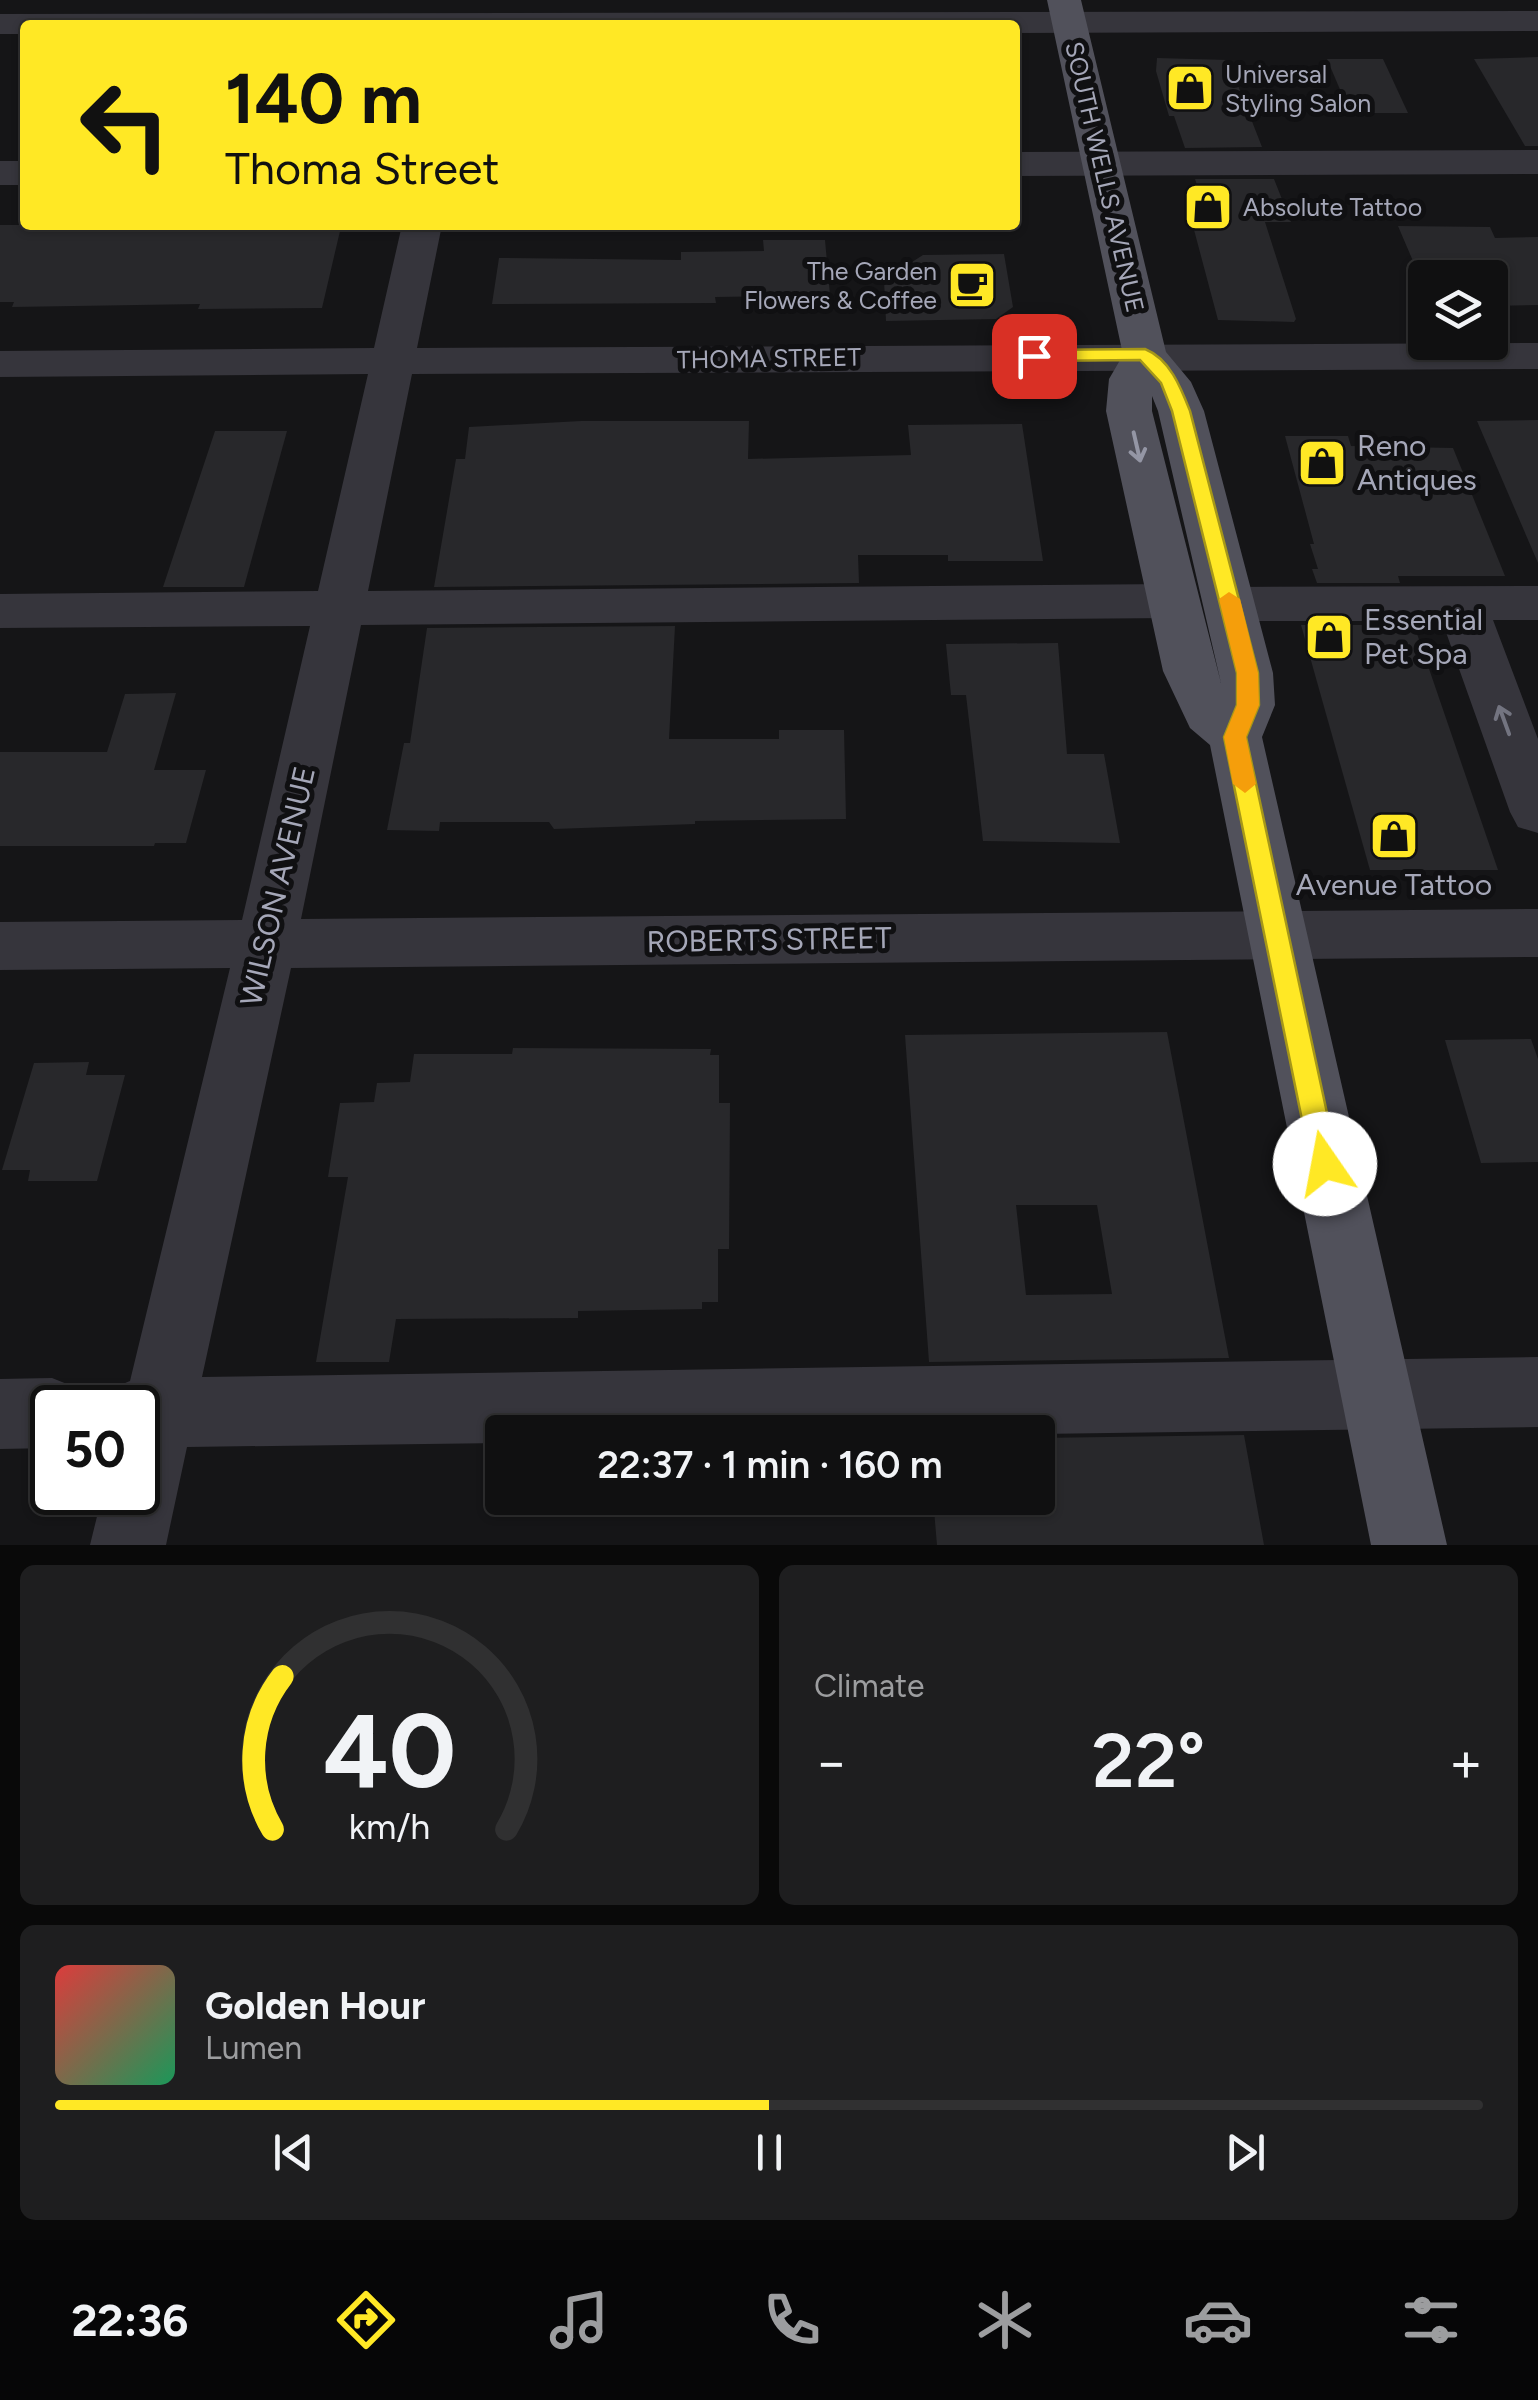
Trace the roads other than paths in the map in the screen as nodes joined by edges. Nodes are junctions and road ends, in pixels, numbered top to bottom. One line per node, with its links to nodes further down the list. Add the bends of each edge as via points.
1 (1067, 10): 2 (street); 4 (street); 6 (main road, SOUTH WELLS AVENUE)
2 (470, 16): 3 (street)
3 (235, 20)
4 (1538, 21)
5 (1020, 138): 6 (street)
6 (1101, 149): 7 (street); 8 (street); 10 (main road, SOUTH WELLS AVENUE)
7 (1538, 162)
8 (1020, 163)
9 (421, 230): 12 (street, WILSON AVENUE)
10 (1145, 355): 11 (street, THOMA STREET); 12 (street, THOMA STREET); 14 (main road, SOUTH WELLS AVENUE, one-way to 14, via 1131,379 1129,411); 16 (main road, SOUTH WELLS AVENUE, via 1170,382 1181,411)
11 (1538, 356)
12 (392, 361): 13 (street, THOMA STREET); 18 (street, WILSON AVENUE)
13 (0, 364)
14 (1172, 601): 18 (street); 20 (main road, SOUTH WELLS AVENUE, via 1189,671 1210,714)
15 (1538, 603): 17 (street)
16 (1230, 604): 17 (street); 20 (main road, SOUTH WELLS AVENUE, via 1248,673 1248,705)
17 (1461, 604): 21 (street, one-way to 17)
18 (340, 608): 19 (street); 24 (street, WILSON AVENUE)
19 (0, 611)
20 (1235, 737): 23 (main road, SOUTH WELLS AVENUE)
21 (1538, 812)
22 (1538, 933): 23 (street, ROBERTS STREET)
23 (1275, 936): 24 (street, ROBERTS STREET); 27 (main road, SOUTH WELLS AVENUE)
24 (266, 945): 25 (street, ROBERTS STREET); 26 (street, WILSON AVENUE)
25 (0, 946)
26 (154, 1385)
27 (1374, 1392): 28 (street); 30 (street); 34 (main road, SOUTH WELLS AVENUE)
28 (1538, 1392)
29 (30, 1413): 31 (street)
30 (160, 1413)
31 (0, 1414)
32 (132, 1515): 33 (street, WILSON AVENUE)
33 (128, 1545)
34 (1409, 1545)

